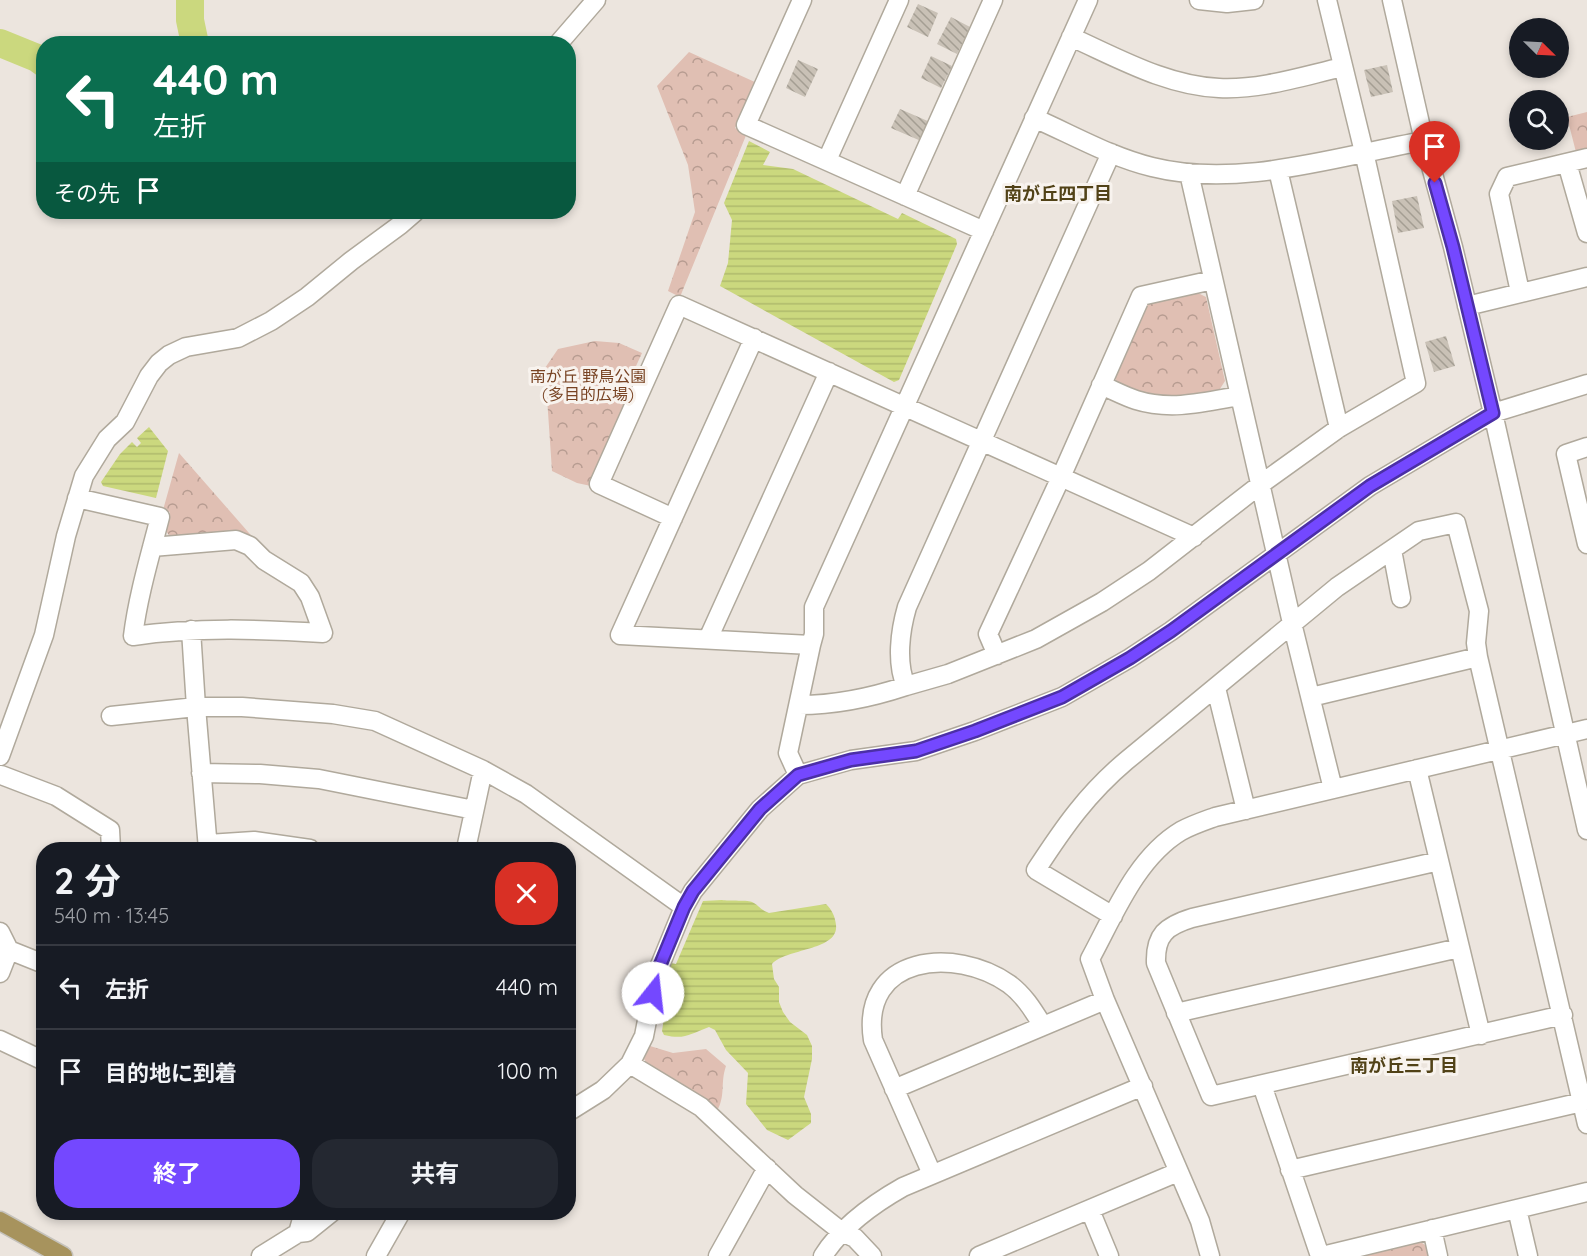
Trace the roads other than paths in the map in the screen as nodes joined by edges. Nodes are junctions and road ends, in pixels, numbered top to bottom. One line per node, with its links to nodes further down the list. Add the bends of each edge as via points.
1 (596, 0): 10 (street)
2 (802, 0): 18 (street, via 746,125)
3 (898, 0): 18 (street)
4 (993, 0): 22 (street)
5 (1088, 0): 11 (street)
6 (1199, 0): 7 (street)
7 (1254, 0)
8 (1327, 0): 12 (street)
9 (1392, 0): 14 (street)
10 (565, 36)
11 (1071, 37): 12 (street, via 1164,78 1219,88 1261,86); 13 (street)
12 (1342, 67): 15 (street)
13 (1034, 118): 16 (street); 24 (street)
14 (1424, 141): 15 (street); 29 (street)
15 (1364, 152): 20 (street); 37 (street, via 1416,383)
16 (1111, 153): 21 (street, via 1153,167); 38 (street)
17 (1587, 158): 19 (street)
18 (826, 160): 22 (street)
19 (1567, 163): 25 (street); 28 (street, via 1507,177 1499,194)
20 (1278, 170): 21 (street); 37 (street)
21 (1189, 173): 27 (street)
22 (905, 196): 24 (street)
23 (407, 219): 42 (street, via 271,321 238,338 186,347 169,355 149,376 125,422 107,439 84,477)
24 (984, 231): 35 (street)
25 (1587, 233)
26 (1587, 277): 28 (street)
27 (1213, 280): 33 (street, via 1141,296); 34 (street)
28 (1520, 292): 29 (street)
29 (1467, 306): 36 (street)
30 (754, 338): 31 (street); 43 (street); 43 (street, via 679,305 599,484)
31 (830, 372): 35 (street); 52 (street)
32 (1587, 384): 36 (street)
33 (1101, 385): 34 (street, via 1138,400 1166,405); 40 (street)
34 (1239, 396): 41 (street)
35 (904, 407): 38 (street); 53 (street, via 814,607)
36 (1493, 413): 48 (street, via 1370,486); 63 (street)
37 (1339, 428): 41 (street)
38 (982, 442): 40 (street); 56 (street, via 902,622 900,673)
39 (1587, 447): 45 (street, via 1566,454)
40 (1061, 477): 44 (street); 54 (street, via 988,634)
41 (1261, 484): 44 (street); 48 (street)
42 (77, 498): 46 (street, via 160,517); 65 (street, via 44,635)
43 (673, 518): 52 (street, via 620,635)
44 (1194, 537): 54 (street, via 1102,602 1036,639)
45 (1587, 544)
46 (152, 547): 51 (street, via 133,636); 51 (street, via 236,540 250,546 264,560 301,583 323,633)
47 (1392, 550): 49 (street); 50 (street); 55 (street, via 1419,531 1456,523 1479,611)
48 (1277, 553): 50 (street); 70 (street, via 1171,631 1062,697 916,751 851,760)
49 (1401, 598)
50 (1292, 624): 57 (street); 58 (street)
51 (191, 630): 60 (street)
52 (708, 639): 53 (street)
53 (811, 645): 59 (street)
54 (997, 655): 56 (street)
55 (1478, 657): 58 (street); 64 (street)
56 (906, 686): 59 (street, via 886,693)
57 (1216, 688): 74 (street); 83 (street, via 1103,781 1035,870)
58 (1311, 697): 72 (street)
59 (799, 705): 70 (street, via 788,753)
60 (196, 707): 61 (street); 67 (street, via 285,709 375,722); 68 (street)
61 (111, 716)
62 (1587, 729): 63 (street)
63 (1564, 733): 64 (street); 75 (street)
64 (1500, 751): 66 (street); 91 (street)
65 (1, 753): 69 (street)
66 (1417, 769): 72 (street); 81 (street)
67 (483, 770): 73 (street); 82 (street, via 526,794)
68 (201, 773): 73 (street, via 319,779); 77 (street)
69 (1, 775): 71 (street); 76 (street, via 56,796 110,830)
70 (798, 775): 82 (street, via 760,809)
71 (0, 781)
72 (1333, 789): 74 (street)
73 (474, 810): 80 (street)
74 (1246, 810): 83 (street, via 1215,817 1179,832 1148,859)
75 (1587, 830)
76 (111, 842)
77 (208, 842)
78 (245, 842): 79 (street)
79 (261, 842)
80 (467, 842)
81 (1439, 861): 85 (street); 90 (street, via 1192,918 1172,926 1158,942 1156,963)
82 (684, 907): 96 (street, via 656,975 644,1036)
83 (1113, 916): 89 (street, via 1090,959)
84 (0, 932): 86 (street)
85 (1459, 948): 90 (street); 93 (street)
86 (5, 952): 87 (street); 88 (street)
87 (36, 962)
88 (0, 973)
89 (1105, 1000): 92 (street); 98 (street)
90 (1176, 1014): 97 (street, via 1211,1096)
91 (1563, 1016): 93 (street); 100 (street)
92 (1043, 1026): 99 (street); 99 (street, via 1017,990 982,971 947,963 902,970 882,989 875,1002 872,1024 873,1040)
93 (1481, 1035): 97 (street)
94 (0, 1040): 95 (street)
95 (36, 1057)
96 (630, 1064): 101 (street, via 603,1090); 103 (street, via 701,1107)
97 (1262, 1085): 104 (street)
98 (1143, 1086): 105 (street); 106 (street)
99 (894, 1089): 106 (street)
100 (1582, 1102): 102 (street); 104 (street)
101 (576, 1107)
102 (1587, 1124)
103 (767, 1168): 115 (street); 120 (street)
104 (1290, 1170): 126 (street)
105 (1178, 1172): 109 (street); 125 (street, via 1200,1221)
106 (932, 1173): 115 (street, via 886,1196)
107 (1587, 1192): 108 (street)
108 (1517, 1209): 114 (street); 128 (street)
109 (1090, 1210): 123 (street); 124 (street)
110 (302, 1220): 116 (street)
111 (322, 1220): 116 (street, via 307,1232)
112 (396, 1220): 119 (street)
113 (0, 1221): 117 (main road)
114 (1432, 1229): 126 (street); 127 (street)
115 (842, 1232): 121 (street); 122 (street, via 855,1238)
116 (298, 1233): 118 (street)
117 (63, 1256)
118 (261, 1256)
119 (376, 1256)
120 (718, 1256)
121 (823, 1256)
122 (872, 1256)
123 (979, 1256)
124 (1109, 1256)
125 (1210, 1256)
126 (1321, 1256)
127 (1438, 1256)
128 (1528, 1256)

